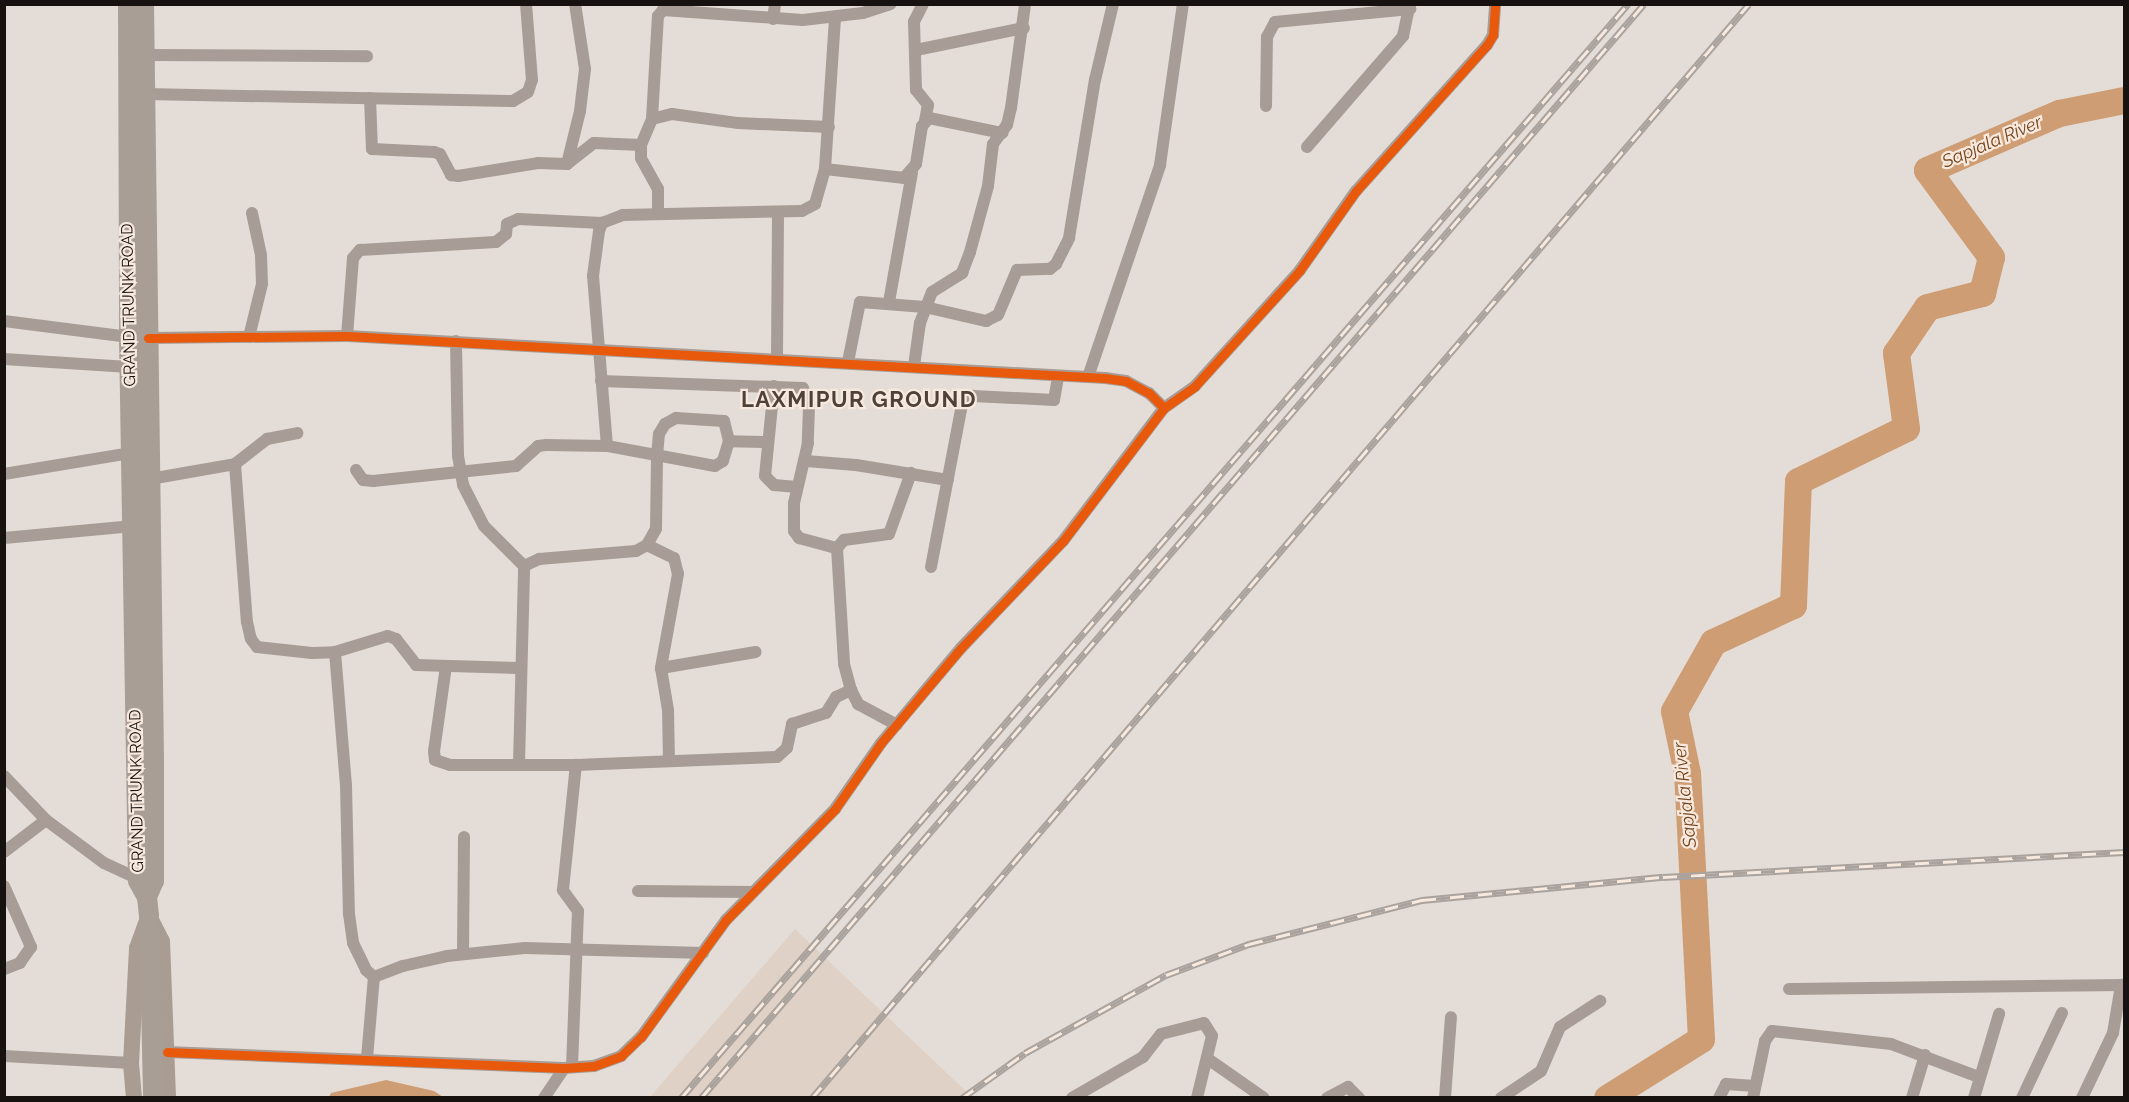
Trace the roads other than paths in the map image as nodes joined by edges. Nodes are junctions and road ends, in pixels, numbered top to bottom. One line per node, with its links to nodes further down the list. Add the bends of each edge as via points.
1 (128, 4): 39 (main road, GRAND TRUNK ROAD)
2 (144, 4): 17 (main road, GRAND TRUNK ROAD)
3 (526, 4): 20 (street, via 532,80 522,98)
4 (575, 4): 28 (street, via 585,69)
5 (775, 4): 14 (street)
6 (891, 4): 13 (street)
7 (923, 4): 16 (street, via 914,15)
8 (1025, 4): 15 (street)
9 (1113, 4): 36 (street, via 1095,80 1069,238 1056,264 1050,269 1017,270 993,320)
10 (1184, 4): 51 (street, via 1160,165)
11 (1495, 4): 53 (street, via 1493,35 1487,45 1356,191 1317,249 1274,300 1195,386)
12 (1410, 7): 21 (street, via 1275,22 1267,37); 27 (street, via 1403,36)
13 (835, 18): 14 (street); 24 (street)
14 (773, 19): 22 (street, via 663,10 657,16)
15 (1024, 28): 16 (street); 25 (street, via 1011,108)
16 (916, 50): 23 (street, via 916,90 928,105)
17 (145, 55): 18 (street); 19 (main road, GRAND TRUNK ROAD)
18 (367, 56)
19 (145, 94): 20 (street); 41 (main road, GRAND TRUNK ROAD)
20 (370, 98): 28 (street, via 370,144 376,152 434,152 440,154 447,171 458,176 538,164)
21 (1266, 106)
22 (652, 119): 24 (street, via 672,114 738,123); 26 (street)
23 (925, 121): 25 (street, via 936,118); 30 (street)
24 (829, 127): 29 (street)
25 (1002, 133): 36 (street, via 993,144 988,186 964,268 958,278 932,292)
26 (640, 145): 28 (street, via 594,143); 33 (street, via 641,158 658,189)
27 (1307, 147)
28 (567, 164)
29 (825, 169): 30 (street, via 894,179); 31 (street, via 814,204 802,211)
30 (912, 173): 35 (street)
31 (778, 212): 33 (street); 44 (street)
32 (252, 213): 40 (street, via 261,255 262,284)
33 (658, 214): 34 (street, via 623,215)
34 (602, 223): 38 (street, via 518,219 507,224 506,234 496,242 360,250 353,258); 43 (street, via 593,276)
35 (889, 302): 36 (street); 46 (street, via 860,302)
36 (925, 307): 47 (street)
37 (4, 321): 39 (street)
38 (346, 336): 40 (street); 42 (street)
39 (129, 337): 48 (main road, GRAND TRUNK ROAD)
40 (249, 337): 41 (street)
41 (148, 338): 66 (main road, GRAND TRUNK ROAD)
42 (456, 341): 43 (street); 62 (street)
43 (602, 349): 44 (street); 49 (street)
44 (777, 358): 46 (street)
45 (4, 359): 48 (street)
46 (848, 362): 47 (street)
47 (914, 366): 50 (street)
48 (129, 367): 58 (main road, GRAND TRUNK ROAD)
49 (602, 374): 52 (street); 57 (street)
50 (1058, 377): 51 (street); 67 (street, via 1054,400 966,399)
51 (1088, 377): 53 (street, via 1126,381 1149,393)
52 (774, 386): 56 (street); 60 (street, via 796,386 808,395)
53 (1164, 408): 81 (street, via 1063,541 962,648)
54 (297, 433): 61 (street, via 267,438)
55 (729, 441): 56 (street); 59 (street, via 723,461 715,466); 59 (street, via 724,421 676,418 665,424 659,434)
56 (768, 442): 68 (street, via 767,482)
57 (608, 446): 59 (street); 62 (street, via 538,446 516,466)
58 (131, 453): 65 (street); 69 (main road, GRAND TRUNK ROAD)
59 (657, 456): 71 (street, via 656,529)
60 (806, 461): 64 (street); 68 (street)
61 (235, 464): 66 (street); 75 (street, via 250,639 257,647 271,651)
62 (460, 469): 63 (street, via 374,481 363,480); 73 (street, via 471,507 499,543)
63 (356, 470)
64 (911, 473): 67 (street); 72 (street, via 889,534 844,540)
65 (4, 474)
66 (150, 479): 92 (main road, GRAND TRUNK ROAD)
67 (948, 480): 74 (street)
68 (797, 487): 72 (street, via 794,531 799,538)
69 (132, 526): 70 (street); 92 (main road, GRAND TRUNK ROAD)
70 (4, 538)
71 (647, 545): 73 (street, via 636,551 539,559); 79 (street, via 674,558 678,573)
72 (837, 548): 80 (street, via 844,664)
73 (524, 566): 78 (street)
74 (932, 567)
75 (335, 652): 77 (street, via 388,636 396,639 416,665); 97 (street, via 346,785 349,914 353,943 366,970)
76 (756, 652): 79 (street)
77 (446, 666): 78 (street); 83 (street, via 435,760 450,765)
78 (520, 668): 83 (street)
79 (661, 668): 82 (street, via 668,710)
80 (851, 690): 81 (street, via 858,704); 82 (street, via 836,697 826,713 792,724 787,748 777,757)
81 (897, 725): 91 (street, via 835,809)
82 (669, 761): 84 (street)
83 (519, 763): 84 (street)
84 (576, 765): 93 (street, via 563,890 578,911)
85 (4, 776): 86 (street)
86 (46, 820): 88 (street); 92 (street)
87 (464, 837): 95 (street)
88 (4, 852)
89 (4, 886): 96 (street, via 31,948 20,963)
90 (638, 891): 91 (street)
91 (753, 892): 94 (street)
92 (147, 894): 104 (street, via 162,941); 109 (street, via 137,948); 114 (main road)
93 (576, 949): 94 (street); 95 (street); 110 (street)
94 (703, 952): 110 (street, via 641,1037 621,1056 594,1066)
95 (463, 953): 97 (street, via 403,966)
96 (4, 969)
97 (374, 977): 107 (street)
98 (2123, 985): 99 (street); 128 (street, via 2113,1033)
99 (1789, 989)
100 (1600, 1001): 123 (street, via 1560,1027 1541,1071)
101 (2062, 1013): 127 (street)
102 (1999, 1014): 111 (street)
103 (1451, 1017): 122 (street)
104 (167, 1052): 107 (street); 115 (street)
105 (1925, 1055): 111 (street); 112 (street, via 1858,1038 1772,1031 1765,1041); 125 (street)
106 (4, 1056): 109 (street)
107 (367, 1058): 110 (street)
108 (1208, 1059): 117 (street, via 1212,1036 1209,1026 1196,1023 1168,1031 1156,1038 1143,1057); 118 (street); 119 (street)
109 (131, 1063): 113 (street)
110 (568, 1068): 116 (street)
111 (1979, 1077): 126 (street)
112 (1754, 1092): 124 (street, via 1726,1084)
113 (134, 1098)
114 (153, 1098)
115 (168, 1098)
116 (544, 1098)
117 (1072, 1098)
118 (1197, 1098)
119 (1264, 1098)
120 (1326, 1098): 121 (street, via 1348,1087)
121 (1359, 1098)
122 (1445, 1098)
123 (1501, 1098)
124 (1719, 1098)
125 (1912, 1098)
126 (1974, 1098)
127 (2022, 1098)
128 (2082, 1098)

